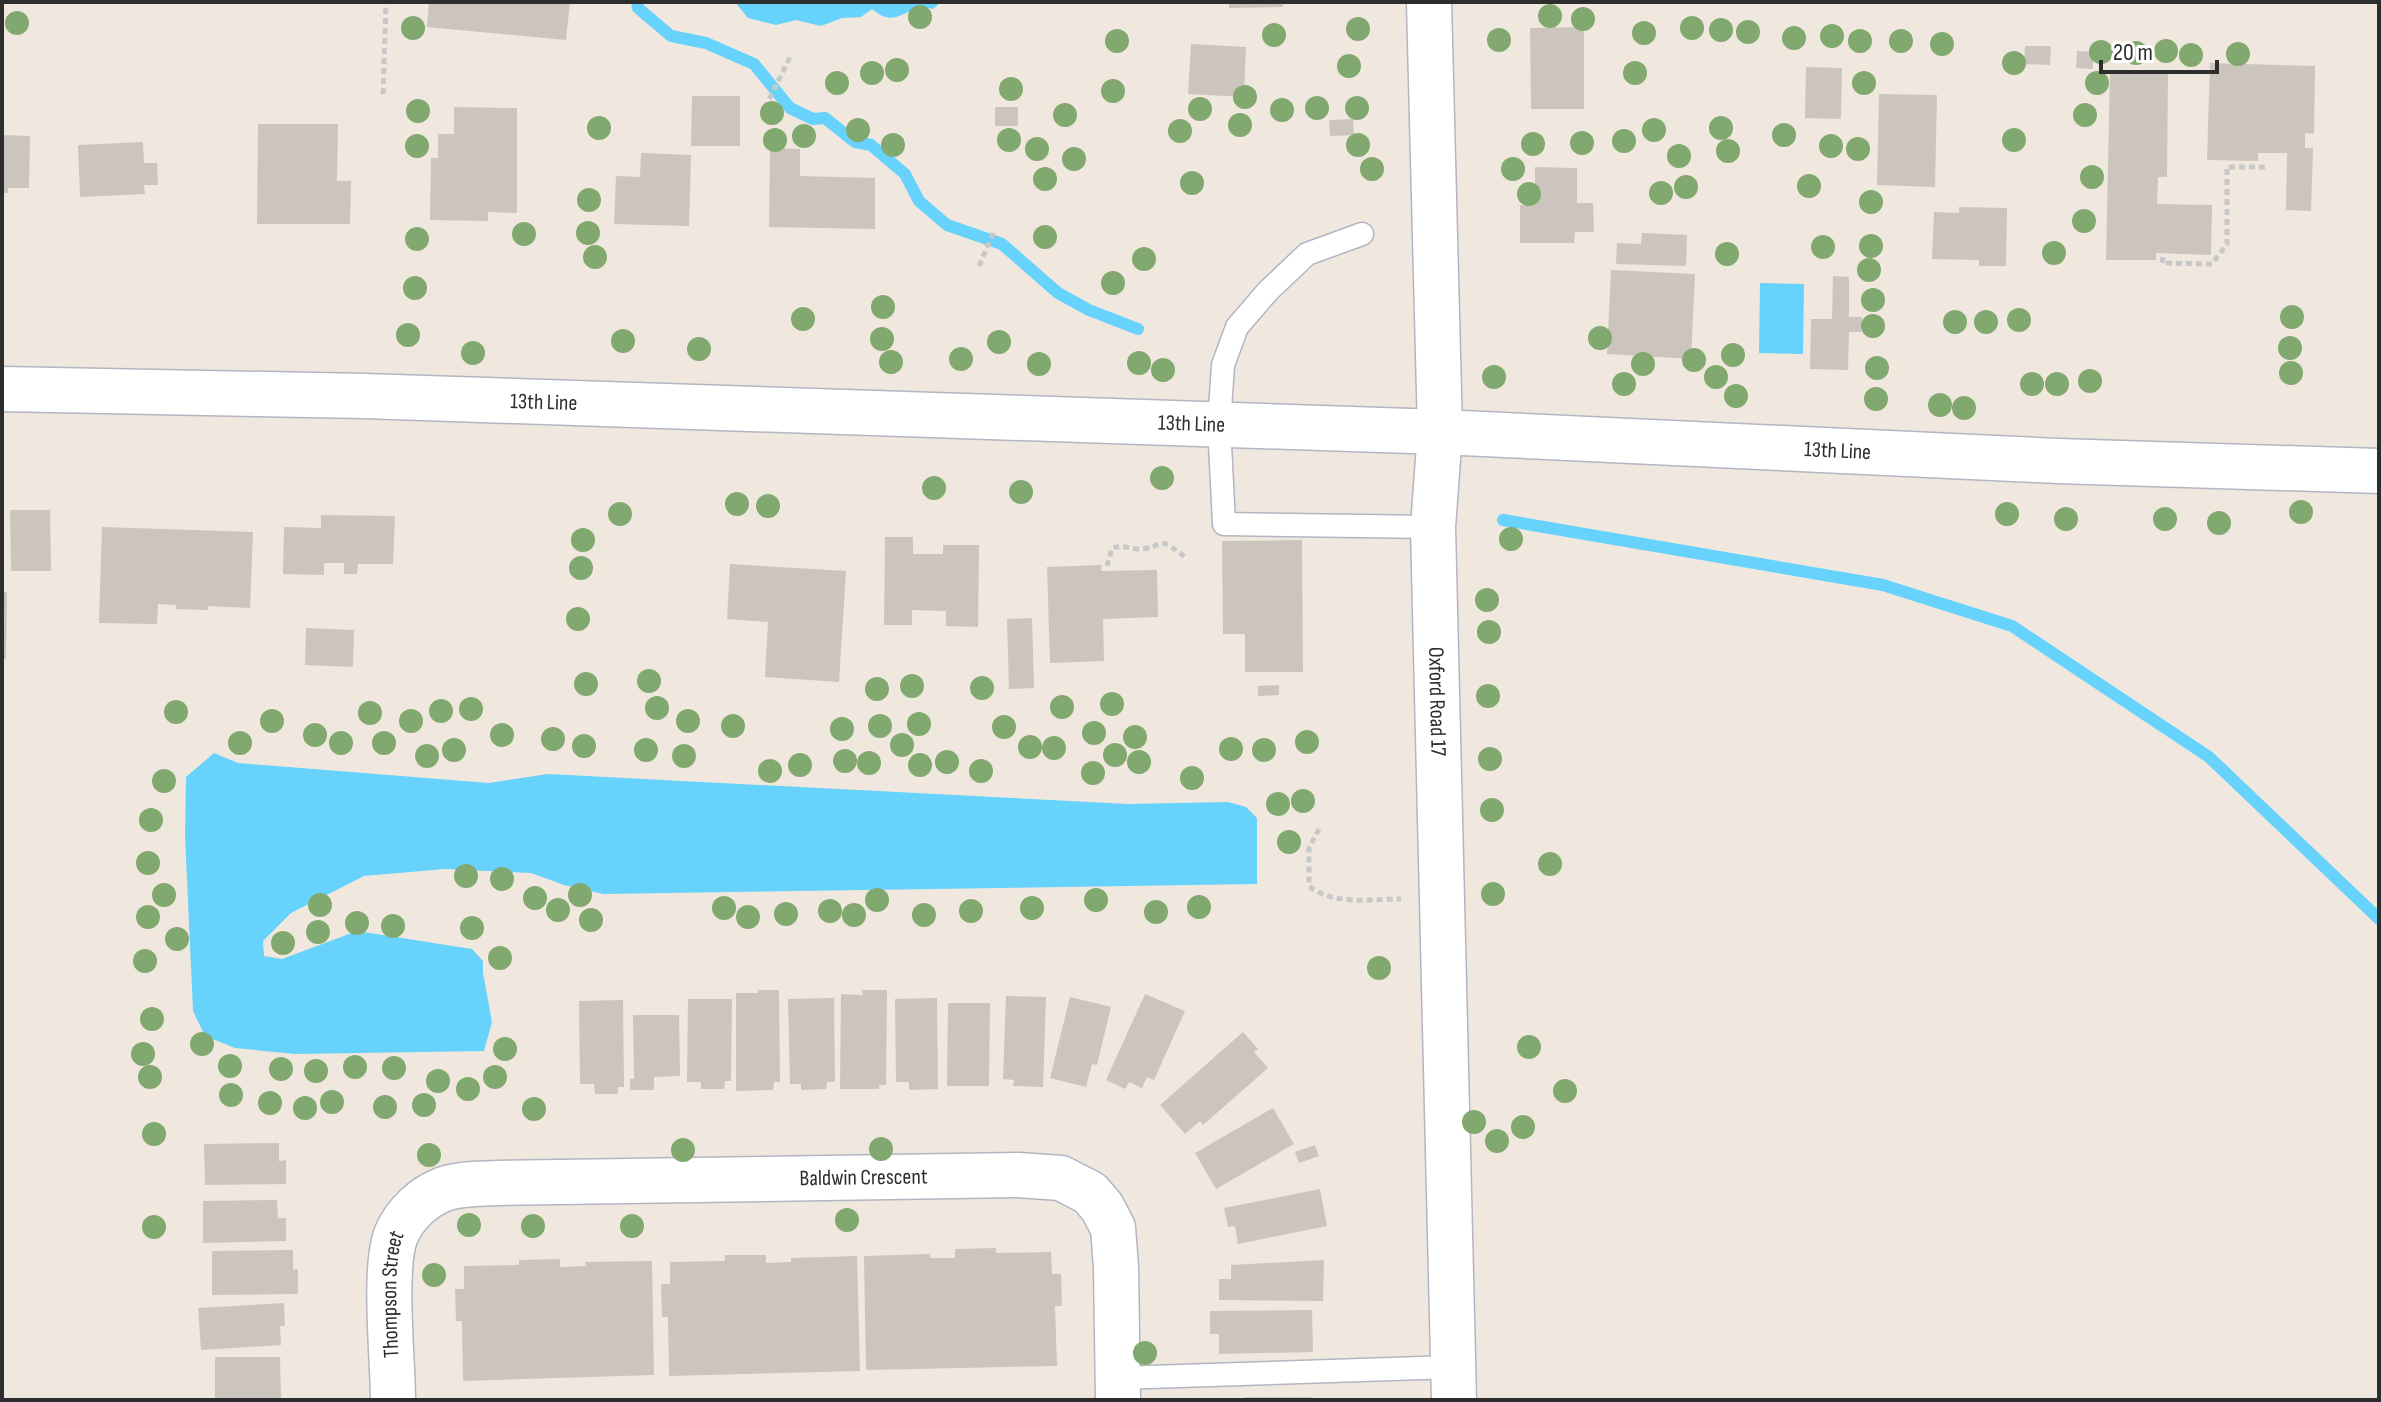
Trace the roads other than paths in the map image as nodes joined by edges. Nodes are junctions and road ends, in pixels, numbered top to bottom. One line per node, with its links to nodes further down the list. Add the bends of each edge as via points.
1 (1429, 2): 5 (main road, Oxford Road 17)
2 (1362, 234): 4 (lane, via 1307,254 1237,327 1223,365)
3 (2, 389): 4 (main road, 13th Line)
4 (1219, 424): 5 (main road, 13th Line); 7 (lane, via 1224,524)
5 (1440, 432): 6 (main road, 13th Line); 7 (main road, Oxford Road 17)
6 (2379, 471)
7 (1433, 527): 9 (main road, Oxford Road 17)
8 (423, 1201): 10 (main road, Baldwin Crescent, via 464,1184 1061,1178 1090,1193 1113,1228); 11 (main road, Thompson Street, via 405,1217 395,1237 390,1271)
9 (1453, 1384): 10 (lane)
10 (1118, 1389)
11 (393, 1400)

